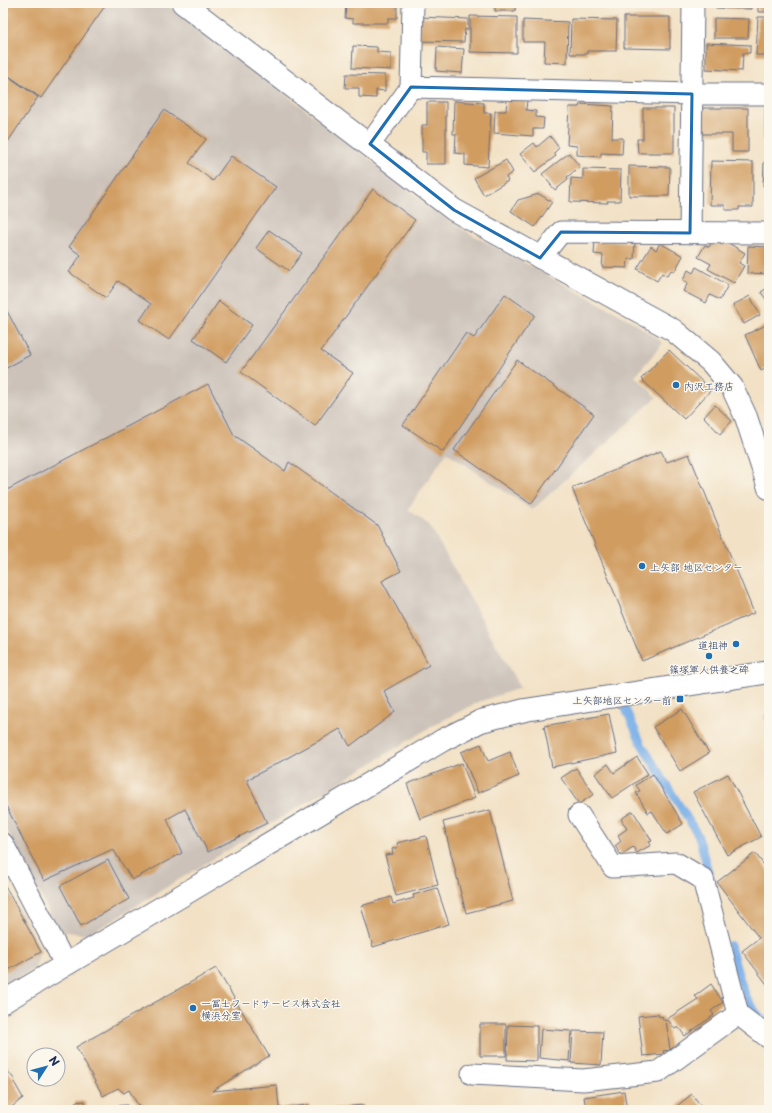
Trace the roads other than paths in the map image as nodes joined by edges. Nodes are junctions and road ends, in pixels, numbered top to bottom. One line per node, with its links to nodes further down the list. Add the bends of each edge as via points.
1 (183, 3): 7 (street)
2 (413, 3): 4 (street)
3 (693, 3): 5 (street)
4 (411, 87): 5 (street); 7 (street)
5 (692, 94): 6 (street); 8 (street)
6 (769, 94)
7 (370, 144): 10 (street, via 454,210)
8 (690, 233): 9 (street); 10 (street, via 560,232)
9 (769, 233)
10 (540, 258): 11 (street, via 673,330 711,362 732,387 746,417)
11 (769, 488)
12 (769, 672): 15 (street, via 525,710 481,721 442,740)
13 (580, 815): 17 (street, via 613,867 676,863 703,879)
14 (3, 844): 15 (street)
15 (64, 964): 16 (street)
16 (3, 1002)
17 (738, 1014): 18 (street); 19 (street, via 658,1072 584,1080)
18 (769, 1038)
19 (472, 1074)

